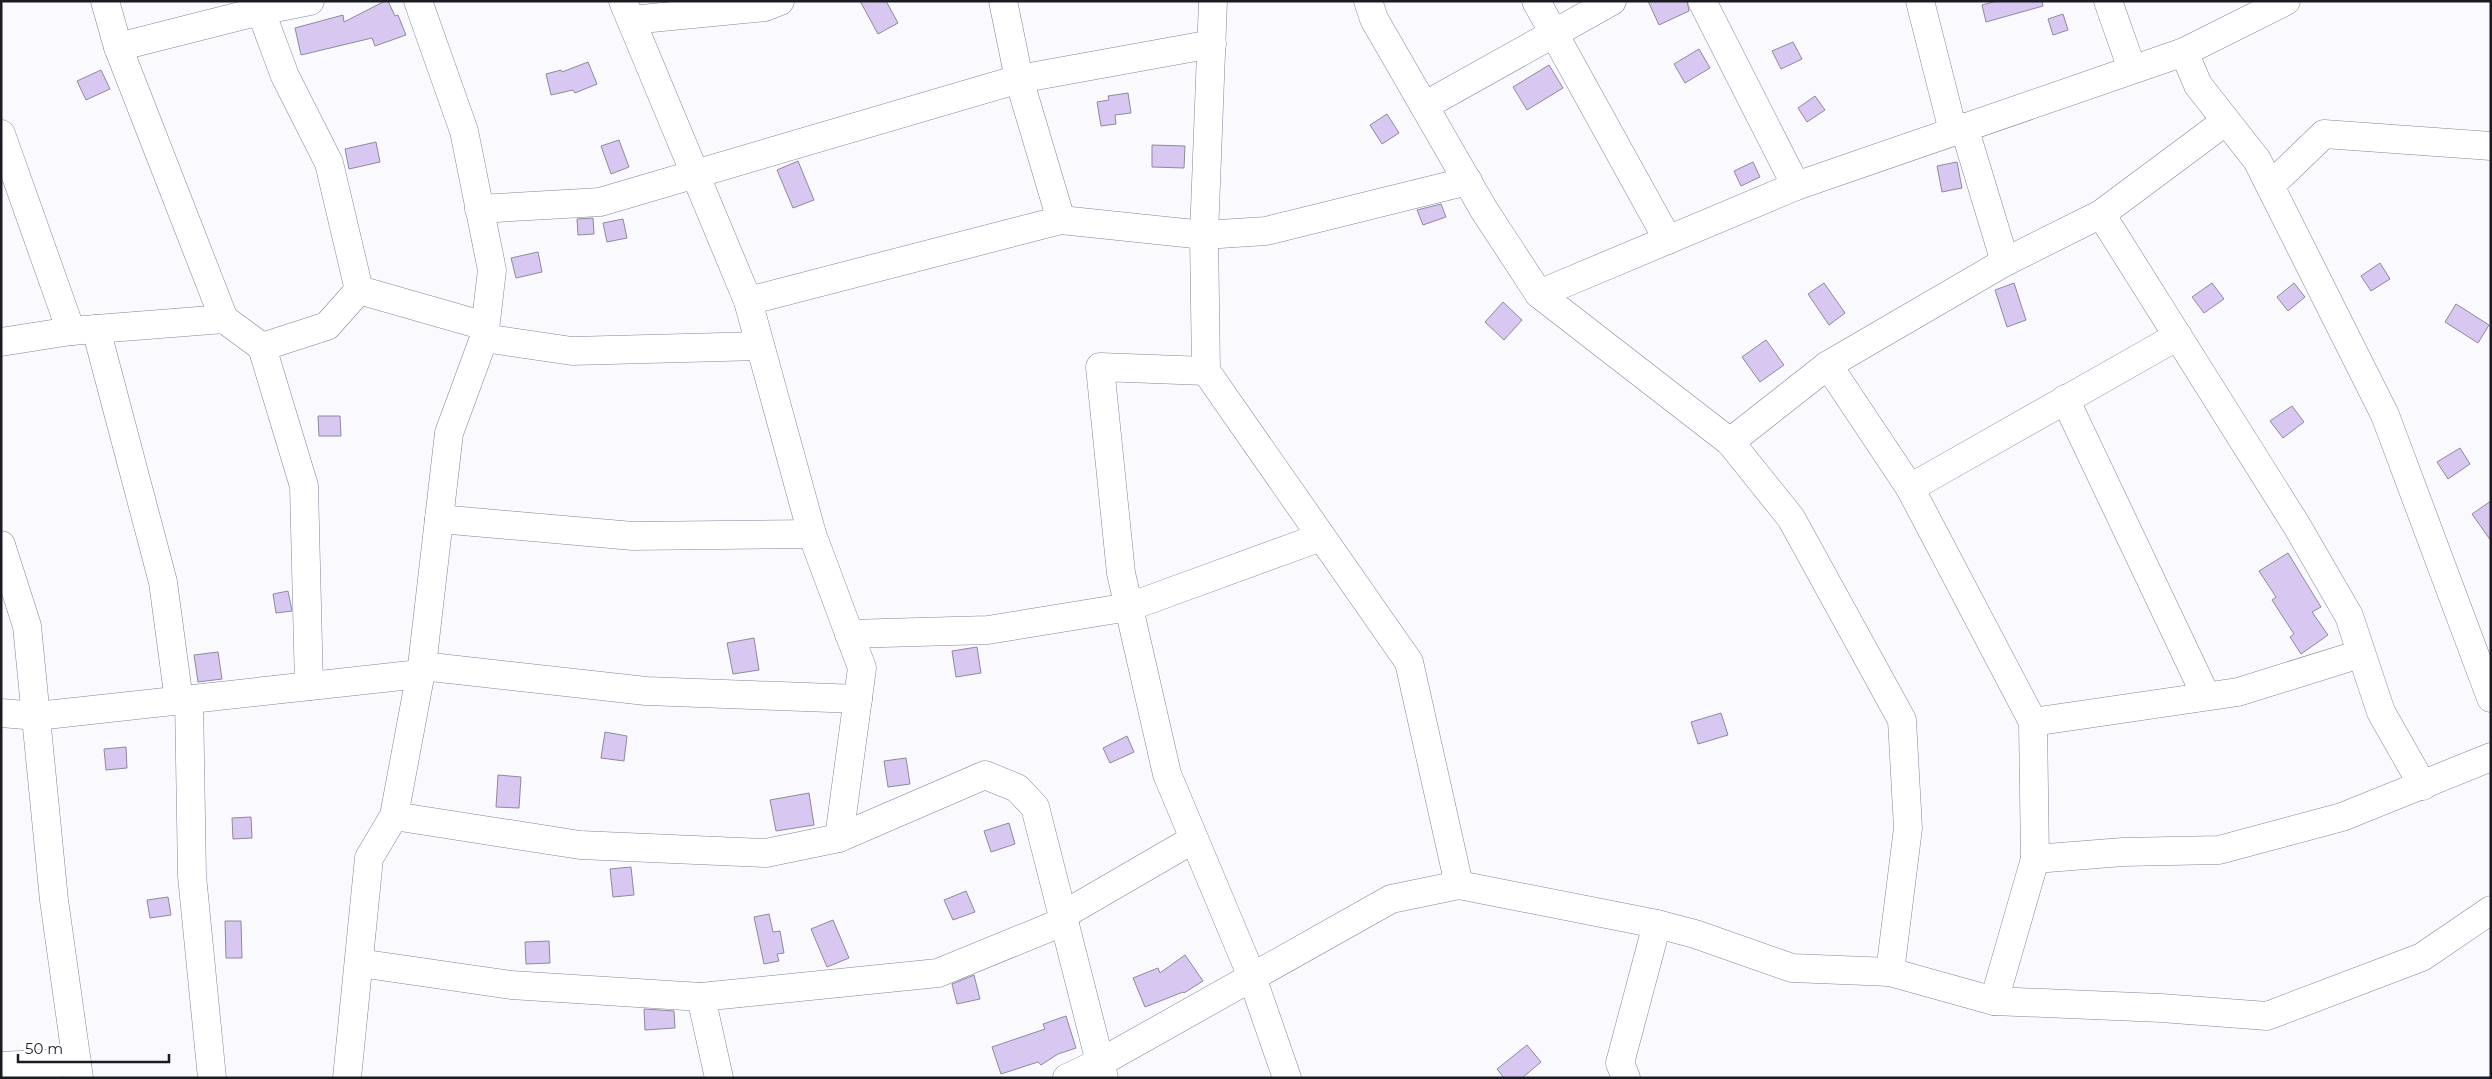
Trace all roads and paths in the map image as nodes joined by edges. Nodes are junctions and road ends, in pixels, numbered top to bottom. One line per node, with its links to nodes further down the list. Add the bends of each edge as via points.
1 (105, 1): 18 (street)
2 (310, 1): 14 (street)
3 (418, 1): 31 (street, via 464,131)
4 (780, 1): 15 (street, via 765,7)
5 (1003, 1): 21 (street)
6 (1214, 1): 17 (street)
7 (1368, 1): 22 (street, via 1374,19)
8 (1536, 1): 16 (street)
9 (1612, 1): 16 (street)
10 (1702, 1): 29 (street)
11 (1920, 1): 24 (street)
12 (2108, 1): 20 (street)
13 (2286, 1): 19 (street)
14 (259, 6): 18 (street); 37 (street, via 285,76 329,164)
15 (627, 11): 27 (street)
16 (1554, 34): 22 (street); 35 (street)
17 (1212, 44): 21 (street); 34 (street)
18 (118, 47): 40 (street)
19 (2184, 52): 20 (street); 23 (street, via 2198,85)
20 (2132, 70): 24 (street)
21 (1019, 79): 27 (street); 33 (street)
22 (1424, 106): 28 (street)
23 (2226, 120): 30 (street, via 2257,160); 32 (street)
24 (1959, 129): 29 (street); 36 (street)
25 (1, 134): 41 (street)
26 (2491, 146): 30 (street, via 2324,134)
27 (695, 174): 31 (street, via 600,202); 39 (street)
28 (1468, 181): 34 (street, via 1266,231); 38 (street)
29 (1796, 186): 35 (street)
30 (2270, 186): 59 (street, via 2385,415)
31 (479, 209): 42 (street, via 492,270)
32 (2101, 214): 36 (street); 43 (street)
33 (1061, 220): 34 (street); 39 (street)
34 (1204, 235): 48 (street)
35 (1668, 240): 38 (street)
36 (2005, 262): 47 (street)
37 (359, 290): 42 (street); 46 (street, via 326,326)
38 (1539, 294): 50 (street)
39 (748, 300): 45 (street)
40 (224, 319): 41 (street); 46 (street)
41 (84, 330): 44 (street); 65 (street, via 163,582)
42 (484, 332): 45 (street, via 572,351); 52 (street, via 449,433)
43 (2178, 336): 49 (street); 58 (street, via 2302,534 2349,616)
44 (1, 342)
45 (760, 346): 53 (street)
46 (262, 347): 61 (street, via 304,486)
47 (1828, 366): 50 (street); 51 (street)
48 (1206, 371): 54 (street); 56 (street, via 1100,368 1121,573)
49 (2065, 400): 51 (street); 62 (street)
50 (1730, 442): 80 (street, via 1791,518 1902,720 1908,828)
51 (1910, 488): 68 (street)
52 (439, 519): 53 (street, via 633,536); 60 (street)
53 (812, 534): 57 (street)
54 (1321, 537): 56 (street); 75 (street, via 1409,662)
55 (1, 545): 67 (street, via 27,626)
56 (1129, 607): 57 (street, via 988,630); 73 (street, via 1167,774)
57 (849, 634): 64 (street, via 862,668)
58 (2360, 654): 62 (street, via 2238,692); 70 (street, via 2381,712)
59 (2487, 664): 63 (street)
60 (421, 670): 61 (street); 64 (street, via 646,691); 71 (street)
61 (308, 686): 65 (street)
62 (2206, 696): 68 (street)
63 (2491, 698)
64 (858, 699): 72 (street)
65 (184, 700): 67 (street); 87 (street, via 192,876)
66 (1, 713): 67 (street)
67 (37, 716): 85 (street, via 54,900)
68 (2033, 722): 74 (street)
69 (2491, 757): 70 (street)
70 (2423, 786): 74 (street, via 2342,817 2219,850 2123,852)
71 (394, 816): 72 (street, via 590,845 766,853); 79 (street, via 368,858)
72 (839, 838): 77 (street, via 985,775 1017,788 1035,807)
73 (1194, 839): 77 (street); 81 (street)
74 (2035, 859): 83 (street)
75 (1459, 885): 78 (street); 81 (street, via 1390,898)
76 (2491, 910): 83 (street, via 2422,956 2267,1016)
77 (1064, 918): 82 (street, via 938,973); 86 (street)
78 (1657, 924): 80 (street, via 1792,968); 92 (street, via 1620,1063)
79 (359, 963): 82 (street, via 511,985); 88 (street)
80 (1890, 972): 83 (street)
81 (1252, 977): 86 (street); 91 (street)
82 (700, 996): 89 (street)
83 (1994, 1001)
84 (1, 1066): 85 (street)
85 (78, 1070)
86 (1103, 1070): 90 (street)
87 (212, 1078)
88 (347, 1078)
89 (718, 1078)
90 (1068, 1078)
91 (1287, 1078)
92 (1626, 1078)

